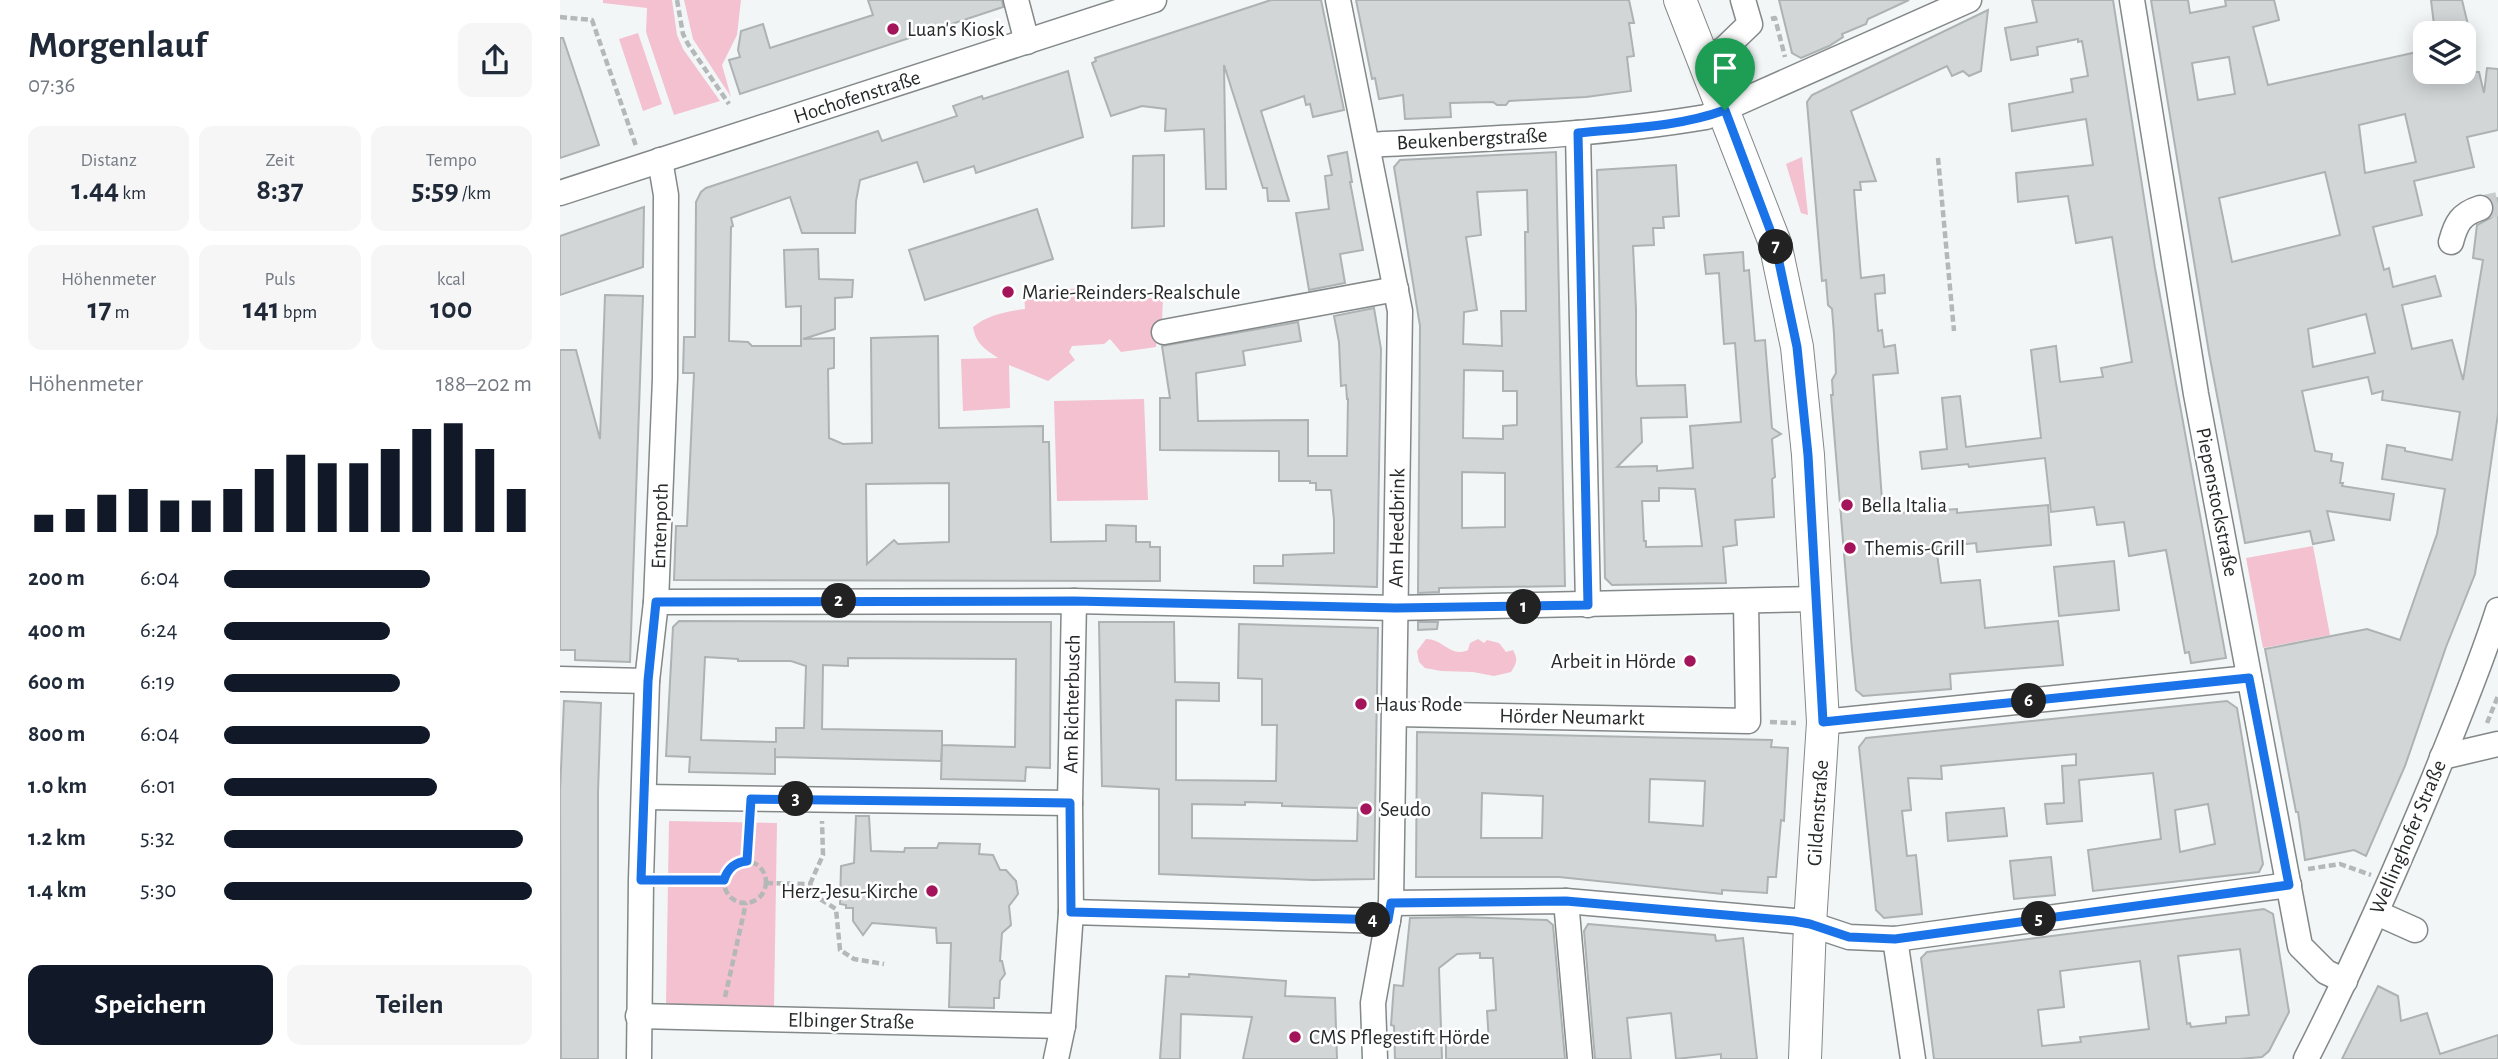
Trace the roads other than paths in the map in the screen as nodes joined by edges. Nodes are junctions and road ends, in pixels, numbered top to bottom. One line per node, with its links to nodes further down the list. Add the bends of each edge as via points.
1 (1016, 0): 8 (street)
2 (1154, 0): 8 (street, Hochofenstraße)
3 (1338, 0): 12 (street, Am Heedbrink)
4 (1680, 0): 9 (main road, Gildenstraße)
5 (1969, 0): 10 (street, Beukenbergstraße)
6 (2132, 0): 26 (street, Piepenstockstraße, via 2196,394)
7 (1746, 12): 9 (street, via 1723,50)
8 (1027, 42): 13 (street, Hochofenstraße)
9 (1704, 57): 10 (main road, Gildenstraße)
10 (1725, 110): 11 (street, Beukenbergstraße, via 1662,124); 19 (main road, Gildenstraße, via 1775,243 1797,347)
11 (1578, 133): 12 (street, Beukenbergstraße); 23 (street)
12 (1368, 145): 17 (street, Am Heedbrink)
13 (651, 163): 14 (street, Hochofenstraße); 21 (street, Entenpoth, via 666,195 666,365)
14 (560, 193)
15 (2480, 208): 16 (street, via 2456,223)
16 (2451, 242)
17 (1396, 289): 18 (street); 24 (street, Am Heedbrink, via 1400,311)
18 (1164, 332)
19 (1817, 599): 22 (street); 30 (main road, Gildenstraße)
20 (1074, 601): 21 (street); 24 (street); 34 (street, Am Richterbusch)
21 (656, 602): 28 (street, Entenpoth)
22 (1746, 602): 23 (street); 29 (street, Hörder Neumarkt, via 1748,722)
23 (1588, 605): 24 (street)
24 (1396, 608): 29 (street, Am Heedbrink)
25 (2496, 624): 32 (street, Wellinghofer Straße)
26 (2249, 678): 30 (street); 35 (street, Piepenstockstraße)
27 (560, 679): 28 (street)
28 (648, 681): 33 (street, Entenpoth)
29 (1395, 714): 38 (street, Am Heedbrink)
30 (1823, 722): 40 (main road, Gildenstraße)
31 (2498, 744): 32 (street)
32 (2442, 757): 39 (street, Wellinghofer Straße)
33 (644, 797): 34 (street); 44 (street, Entenpoth)
34 (1070, 803): 37 (street, Am Richterbusch)
35 (2288, 879): 42 (street); 43 (street, Piepenstockstraße, via 2300,946 2326,972)
36 (1566, 901): 38 (street); 40 (street); 49 (street)
37 (1071, 912): 38 (street); 45 (street, Am Richterbusch)
38 (1389, 912): 48 (street, Am Heedbrink, via 1373,1003)
39 (2377, 913): 41 (street); 43 (street, Wellinghofer Straße)
40 (1810, 924): 42 (street, via 1849,937); 50 (main road, Gildenstraße)
41 (2415, 930)
42 (1895, 939): 51 (street)
43 (2345, 981): 52 (street, Wellinghofer Straße)
44 (638, 1016): 45 (street, Elbinger Straße); 46 (street, Entenpoth)
45 (1063, 1026): 47 (street, Am Richterbusch)
46 (639, 1059)
47 (1056, 1059)
48 (1375, 1059)
49 (1580, 1059)
50 (1805, 1059)
51 (1913, 1059)
52 (2306, 1059)

